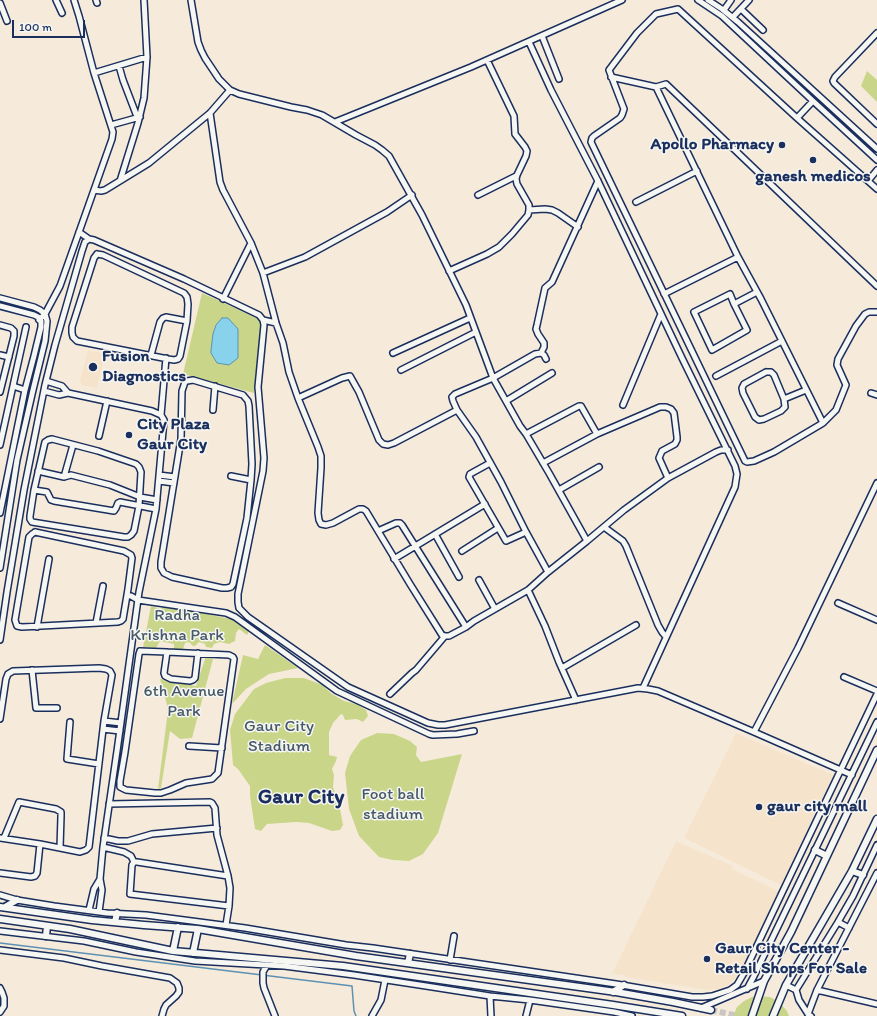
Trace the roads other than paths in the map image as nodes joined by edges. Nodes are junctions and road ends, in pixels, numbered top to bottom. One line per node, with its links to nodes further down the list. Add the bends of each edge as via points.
1 (56, 0): 13 (street)
2 (74, 0): 23 (street)
3 (144, 0): 20 (street)
4 (191, 0): 27 (street, via 201,50 219,79)
5 (622, 0): 18 (street)
6 (698, 0): 14 (street)
7 (709, 0): 12 (street)
8 (731, 0): 12 (street)
9 (749, 0): 11 (street)
10 (0, 3): 15 (street)
11 (740, 9): 14 (street); 16 (street)
12 (724, 10): 14 (street)
13 (62, 13)
14 (728, 17): 28 (street); 35 (street)
15 (7, 21)
16 (763, 30)
17 (877, 33): 33 (street, via 833,81)
18 (542, 36): 19 (street); 25 (street)
19 (529, 42): 21 (street); 40 (street)
20 (147, 57): 22 (street); 30 (street)
21 (487, 60): 32 (street); 39 (street, via 514,116 515,134 525,147 526,156)
22 (118, 66): 23 (street); 30 (street, via 136,114)
23 (94, 73): 34 (street)
24 (611, 77): 26 (street); 31 (street, via 609,70 637,33 656,14 678,9); 58 (street, via 624,109 622,116 594,136 591,142)
25 (559, 79)
26 (656, 87): 38 (street); 56 (street, via 666,84)
27 (230, 90): 29 (street); 32 (street, via 307,110)
28 (813, 101): 31 (street); 36 (street)
29 (210, 113): 41 (street, via 149,163); 52 (street, via 220,182)
30 (140, 117): 34 (street); 41 (street)
31 (797, 118): 42 (street)
32 (335, 122): 45 (street, via 389,156)
33 (877, 124)
34 (111, 125): 44 (street, via 112,140)
35 (877, 149)
36 (877, 160)
37 (877, 170): 42 (street)
38 (697, 171): 47 (street); 53 (street)
39 (516, 176): 46 (street); 48 (street)
40 (598, 180): 49 (street); 65 (street)
41 (120, 181): 44 (street, via 105,190)
42 (868, 181): 43 (street)
43 (877, 189)
44 (94, 190): 50 (street)
45 (412, 195): 54 (street); 55 (street, via 387,212 305,257)
46 (478, 195)
47 (636, 202)
48 (529, 210): 49 (street, via 552,210); 54 (street, via 524,220 499,247)
49 (578, 227): 79 (street, via 552,282 545,288 536,329 544,343)
50 (79, 232): 51 (street); 64 (street, via 60,286)
51 (89, 239): 60 (street, via 157,267); 77 (street, via 82,251)
52 (251, 243): 55 (street); 60 (street)
53 (738, 257): 57 (street); 58 (street)
54 (449, 271): 66 (street)
55 (263, 273): 70 (street)
56 (877, 286)
57 (757, 292): 61 (street); 76 (street)
58 (664, 294): 108 (street, via 745,461 754,461 774,452)
59 (0, 298): 64 (street, via 34,307)
60 (223, 299): 68 (street, via 259,315)
61 (734, 304): 61 (street, via 730,294 694,312 712,350 747,330)
62 (0, 306): 67 (street, via 34,315)
63 (877, 312): 108 (street, via 865,314 838,359 837,365 846,385 836,410)
64 (45, 314): 67 (street); 75 (street)
65 (661, 314): 104 (street); 116 (street)
66 (470, 318): 73 (street); 78 (street)
67 (39, 320): 74 (street)
68 (263, 320): 70 (street); 173 (street, via 258,387 264,458 238,594 238,605 242,612 348,687 428,723 445,725)
69 (187, 321): 81 (street, via 163,318); 81 (street, via 188,304 184,293 97,254 72,327 73,337 78,341); 83 (street, via 180,356 174,360)
70 (276, 323): 100 (street)
71 (0, 325): 82 (street, via 14,331)
72 (26, 327): 91 (street)
73 (476, 332): 86 (street); 89 (street)
74 (39, 337): 75 (street); 93 (street)
75 (45, 341): 77 (street); 146 (street, via 17,460)
76 (782, 341): 88 (street); 94 (street)
77 (55, 345): 90 (street)
78 (393, 353)
79 (541, 353): 84 (street); 89 (street)
80 (0, 355): 82 (street)
81 (151, 355): 83 (street)
82 (9, 357): 85 (street)
83 (166, 358): 107 (street)
84 (546, 359)
85 (3, 369): 96 (street)
86 (401, 370)
87 (552, 373): 103 (street)
88 (716, 376)
89 (493, 378): 103 (street); 106 (street, via 455,394 452,397)
90 (46, 381): 95 (street); 97 (street, via 62,386)
91 (13, 386): 93 (street); 109 (street)
92 (215, 386): 105 (street); 125 (street, via 190,380 183,386 181,439); 126 (street, via 243,395 248,401)
93 (25, 390): 135 (street)
94 (806, 390): 101 (street); 108 (street)
95 (44, 391): 97 (street, via 59,395); 164 (street, via 24,490)
96 (0, 392)
97 (68, 393): 102 (street)
98 (871, 393): 99 (street)
99 (877, 395)
100 (298, 398): 106 (street, via 350,376 379,440 388,445); 138 (street, via 321,456 318,513 321,524 326,525 363,509)
101 (784, 399): 101 (street, via 771,372 766,372 744,384 742,388 755,417 759,420 781,411 785,407)
102 (106, 401): 107 (street); 112 (street)
103 (506, 401): 110 (street)
104 (623, 405)
105 (213, 410)
106 (457, 410): 118 (street)
107 (161, 415): 123 (street, via 164,425)
108 (823, 423)
109 (2, 428): 113 (street)
110 (526, 434): 111 (street, via 579,406); 117 (street)
111 (597, 434): 117 (street); 124 (street, via 660,408 670,409 674,413 677,440 675,444 662,451 659,458)
112 (99, 436)
113 (1, 438): 114 (street)
114 (0, 445)
115 (73, 445): 120 (street, via 52,439 45,442); 122 (street); 130 (street, via 136,464 141,472)
116 (728, 450): 124 (street, via 716,452); 163 (street, via 737,474 735,487)
117 (543, 462): 129 (street)
118 (490, 463): 132 (street, via 469,476); 139 (street)
119 (599, 467): 129 (street)
120 (38, 471): 122 (street); 128 (street)
121 (231, 476): 126 (street)
122 (64, 477): 130 (street, via 71,474)
123 (159, 478): 125 (street); 131 (street)
124 (668, 478): 136 (street)
125 (174, 480): 126 (street, via 161,562 164,573 172,577 227,588 233,584 247,518)
126 (251, 480)
127 (877, 483): 184 (street, via 798,648)
128 (34, 490): 133 (street, via 48,492 54,501 114,511 120,502); 133 (street, via 30,516 32,522 124,537 128,537 134,531)
129 (559, 490): 141 (street)
130 (140, 497): 131 (street); 133 (street)
131 (156, 500): 134 (street)
132 (485, 504): 137 (street); 140 (street)
133 (139, 506): 134 (street)
134 (156, 509): 153 (street)
135 (0, 513)
136 (604, 527): 141 (street); 163 (street, via 626,546 658,625)
137 (498, 528): 139 (street, via 506,541); 143 (street)
138 (378, 531): 142 (street, via 400,523); 145 (street)
139 (526, 532): 147 (street)
140 (435, 534): 142 (street); 148 (street)
141 (587, 541): 147 (street)
142 (415, 546): 145 (street); 161 (street)
143 (462, 551)
144 (49, 559): 160 (street)
145 (394, 559): 162 (street)
146 (0, 568)
147 (548, 572): 151 (street)
148 (460, 577)
149 (480, 580): 156 (street)
150 (103, 586): 158 (street)
151 (528, 590): 156 (street); 167 (street)
152 (127, 592): 153 (street); 154 (street); 158 (street, via 123,619 118,622); 160 (street, via 132,558 129,552 35,532 29,537 15,620 18,626)
153 (139, 592): 154 (street)
154 (138, 600): 177 (street); 183 (street, via 226,613 338,691 429,734)
155 (838, 603): 157 (street)
156 (496, 609): 161 (street)
157 (877, 620)
158 (96, 623): 160 (street)
159 (636, 625): 167 (street)
160 (37, 627)
161 (466, 627): 162 (street)
162 (445, 636): 172 (street, via 416,670)
163 (666, 637): 170 (street)
164 (0, 640)
165 (168, 652): 166 (street); 166 (street, via 165,676 190,681 195,678); 175 (street, via 140,652)
166 (198, 653): 186 (street, via 231,655 234,659)
167 (562, 668): 173 (street)
168 (32, 670): 174 (street, via 36,708); 176 (street, via 13,671 8,674); 178 (street, via 99,668 110,671 112,679)
169 (844, 677): 171 (street)
170 (643, 688): 173 (street); 184 (street, via 658,691)
171 (877, 693): 189 (street)
172 (390, 694)
173 (576, 700)
174 (57, 708)
175 (130, 718): 177 (street); 186 (street, via 120,781 120,787 126,790 155,794 186,783 212,778 218,773)
176 (0, 719)
177 (122, 719): 178 (street); 182 (street)
178 (104, 721): 181 (street)
179 (70, 722): 188 (street, via 67,759)
180 (877, 722): 190 (street)
181 (103, 729): 182 (street); 188 (street)
182 (120, 731): 191 (street)
183 (474, 731)
184 (754, 732): 189 (street)
185 (189, 746): 186 (street)
186 (222, 748)
187 (877, 750): 203 (main road)
188 (99, 764): 200 (street, via 89,847 80,852)
189 (840, 770): 190 (street); 242 (street, via 744,973)
190 (852, 775): 201 (street)
191 (109, 804): 193 (street, via 210,802 213,804); 195 (street)
192 (877, 818): 205 (main road)
193 (217, 828): 196 (street, via 152,834); 209 (street)
194 (2, 838): 197 (street); 200 (street, via 19,802 61,812)
195 (104, 838): 196 (street); 199 (street)
196 (127, 841): 202 (street)
197 (40, 844): 200 (street); 206 (street, via 35,876)
198 (877, 845): 208 (street)
199 (103, 847): 202 (street); 210 (street)
200 (60, 848)
201 (814, 850): 203 (main road); 241 (street)
202 (124, 852): 204 (street, via 132,856)
203 (827, 856): 237 (main road, via 791,932)
204 (134, 862): 209 (street); 213 (street, via 130,894)
205 (852, 871): 208 (main road); 239 (main road)
206 (0, 873)
207 (877, 873): 225 (street)
208 (863, 875): 220 (street)
209 (228, 876): 213 (street)
210 (100, 879): 215 (street, via 94,889); 216 (street, via 102,890)
211 (0, 895): 212 (street)
212 (17, 900): 214 (main road); 215 (street)
213 (229, 906): 221 (street)
214 (2, 907): 219 (main road)
215 (89, 910): 216 (street)
216 (99, 912): 217 (street)
217 (117, 913): 219 (main road); 221 (street)
218 (0, 920): 222 (main road)
219 (115, 922): 223 (main road)
220 (838, 922): 225 (street); 243 (street)
221 (226, 925): 232 (street)
222 (47, 926): 227 (main road); 230 (main road)
223 (178, 927): 224 (main road); 230 (main road)
224 (198, 928): 231 (main road); 234 (main road)
225 (849, 928): 244 (street)
226 (0, 931): 227 (street)
227 (46, 936): 235 (street, via 195,961)
228 (454, 936): 233 (street)
229 (0, 950): 255 (street, via 64,958 170,978 177,983 179,992 166,1005)
230 (173, 951): 231 (main road)
231 (193, 953): 253 (main road, via 343,966 605,1003)
232 (410, 954): 233 (street); 234 (main road)
233 (450, 960): 238 (street)
234 (408, 963): 245 (main road)
235 (266, 965): 236 (street); 256 (street, via 263,983)
236 (385, 980): 247 (street); 257 (street, via 381,1000)
237 (764, 981): 241 (street); 262 (main road)
238 (624, 985): 242 (street, via 703,997); 245 (main road)
239 (786, 985): 243 (street); 263 (main road)
240 (0, 988): 251 (street, via 4,998)
241 (747, 989): 246 (street)
242 (730, 990): 246 (street)
243 (796, 990): 254 (street)
244 (818, 990): 249 (street); 254 (street)
245 (613, 992): 250 (main road)
246 (737, 993): 250 (street)
247 (490, 996): 248 (street); 258 (street)
248 (530, 1000): 259 (street); 260 (street)
249 (877, 1004)
250 (702, 1008): 252 (main road)
251 (1, 1010)
252 (711, 1010)
253 (668, 1015): 261 (main road)
254 (809, 1015)
255 (162, 1016)
256 (275, 1016)
257 (372, 1016)
258 (491, 1016)
259 (526, 1016)
260 (632, 1016)
261 (682, 1016)
262 (752, 1016)
263 (773, 1016)

